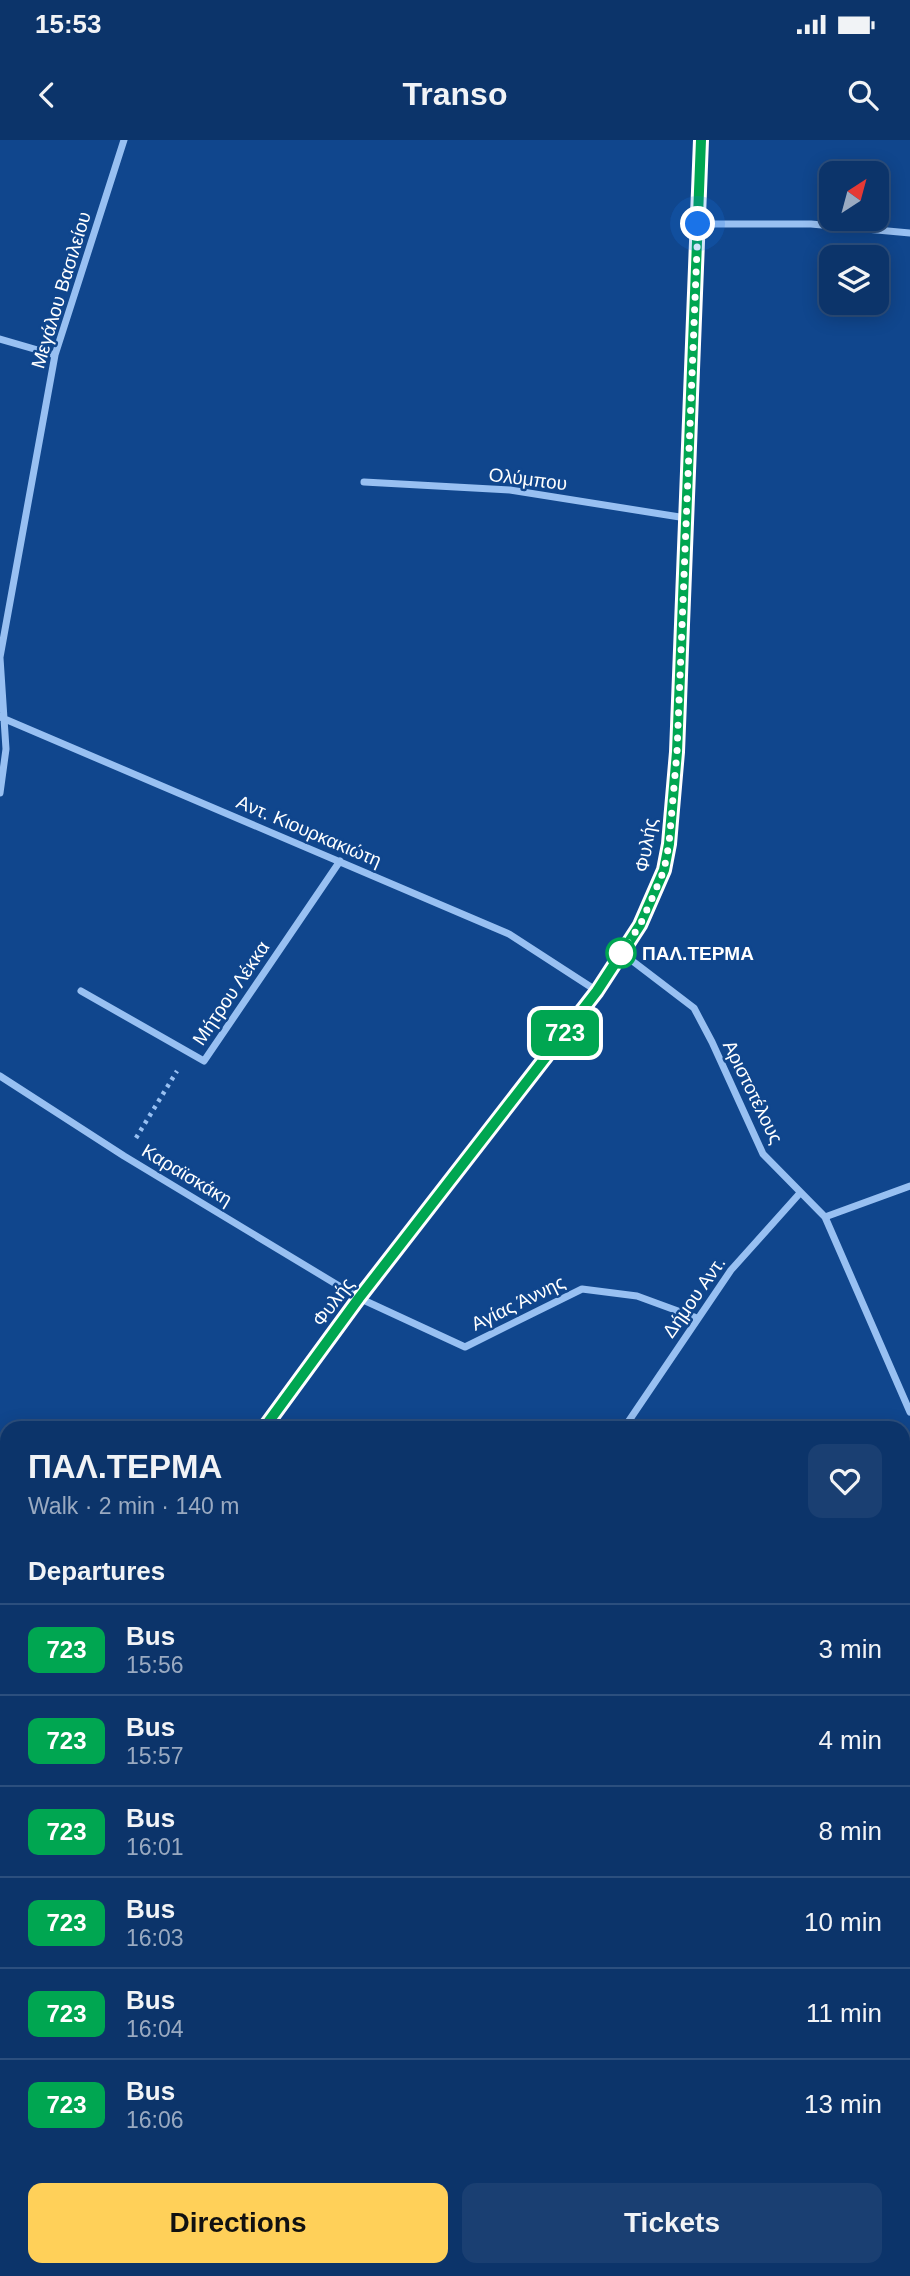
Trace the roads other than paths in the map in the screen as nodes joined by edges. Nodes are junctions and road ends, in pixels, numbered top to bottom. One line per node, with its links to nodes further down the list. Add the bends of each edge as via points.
1 (124, 140): 6 (street, Μεγάλου Βασιλείου)
2 (701, 140): 3 (main road, Φυλής)
3 (698, 224): 4 (street, via 811,224); 8 (main road, Φυλής)
4 (910, 233)
5 (0, 339): 6 (street)
6 (55, 355): 9 (street, Μεγάλου Βασιλείου)
7 (364, 482): 8 (street, Ολύμπου, via 510,491)
8 (686, 518): 13 (main road, Φυλής, via 669,844 654,894)
9 (0, 658): 10 (street, Μεγάλου Βασιλείου)
10 (2, 718): 11 (street, Μεγάλου Βασιλείου, via 6,749); 12 (street, Αντ. Κιουρκακιώτη)
11 (0, 793)
12 (340, 861): 14 (street, Μήτρου Λέκκα, via 204,1061); 15 (street, Αντ. Κιουρκακιώτη, via 509,934)
13 (621, 953): 15 (main road, Φυλής); 18 (street, Αριστοτέλους, via 694,1009 763,1154)
14 (81, 991)
15 (597, 991): 20 (main road, Φυλής)
16 (0, 1076): 20 (street, Καραϊσκάκη)
17 (910, 1186): 19 (street)
18 (800, 1193): 19 (street, Αριστοτέλους); 21 (street, Δήμου Αντ., via 731,1270)
19 (825, 1217): 22 (street, Αριστοτέλους)
20 (359, 1298): 21 (street, Αγίας Άννης, via 465,1347 582,1289 637,1296); 24 (main road, Φυλής)
21 (697, 1318): 23 (street, Δήμου Αντ.)
22 (910, 1412)
23 (632, 1417): 25 (street, Δήμου Αντ.); 26 (street)
24 (269, 1421)
25 (629, 1421)
26 (634, 1421)

